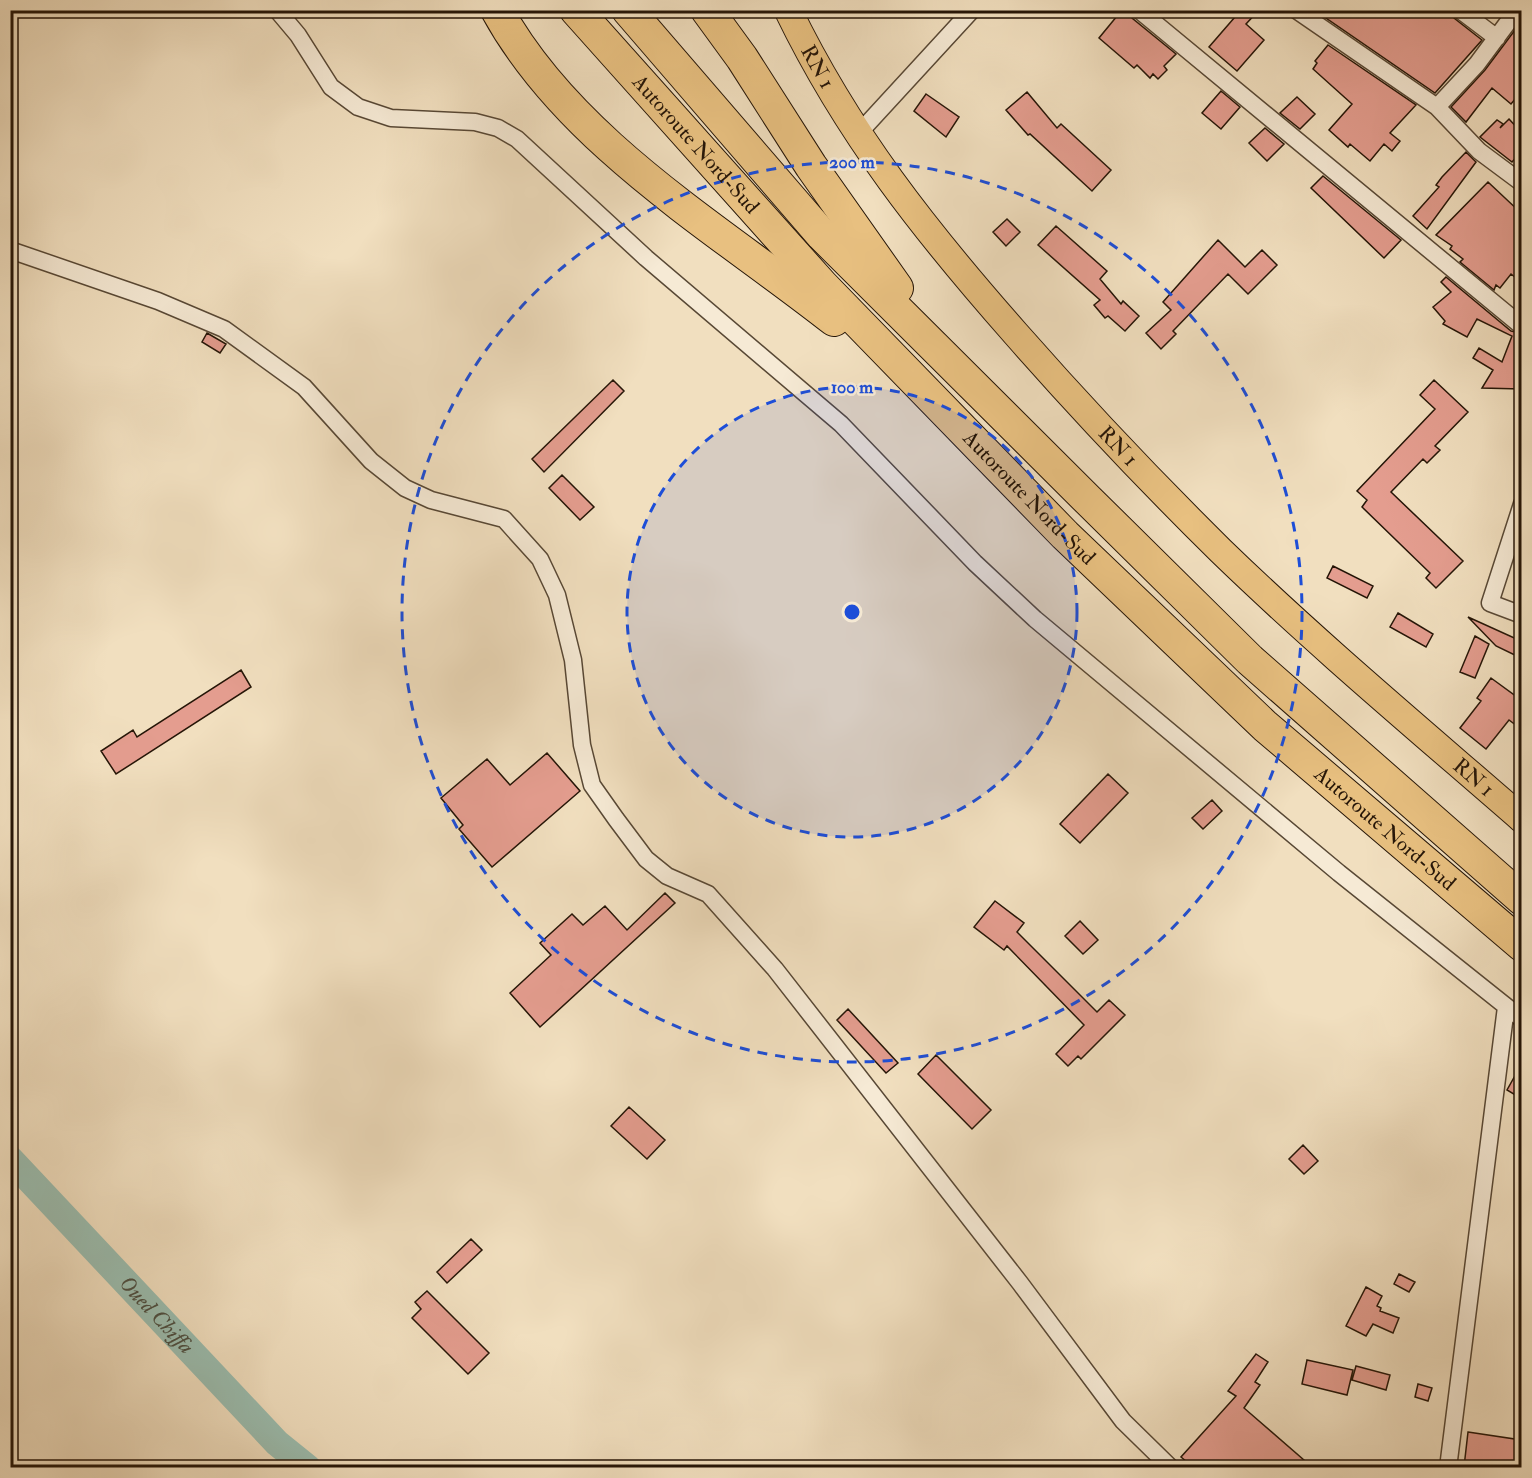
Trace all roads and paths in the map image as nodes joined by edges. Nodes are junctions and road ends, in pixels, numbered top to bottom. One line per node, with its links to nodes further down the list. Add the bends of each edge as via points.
1 (277, 10): 25 (street, via 331,87 358,106 391,118 476,122 517,139 646,258 841,424 1035,619)
2 (498, 10): 19 (highway, via 542,75 615,149 683,207 834,320 870,354)
3 (576, 10): 19 (highway, Autoroute Nord-Sud, via 822,285)
4 (707, 10): 18 (highway)
5 (788, 10): 14 (main road, RN 1)
6 (972, 10): 14 (street)
7 (1139, 10): 17 (street)
8 (1296, 10): 13 (street)
9 (1460, 10): 12 (street)
10 (1517, 10): 12 (street)
11 (628, 12): 18 (highway, Autoroute Nord-Sud, via 822,235)
12 (1497, 38): 13 (street)
13 (1437, 108): 15 (street, via 1479,151)
14 (858, 134): 22 (main road, RN 1, via 936,241 1137,467 1269,595)
15 (1521, 183)
16 (10, 250): 27 (street, via 158,301 224,329 304,387 371,461 405,488 432,500 504,519 540,559 557,595 573,660 582,745 592,785 646,859 667,876 708,894 775,969 1123,1421)
17 (1520, 322)
18 (940, 353): 23 (highway, Autoroute Nord-Sud, via 1250,660)
19 (918, 383): 24 (highway, Autoroute Nord-Sud, via 1065,535 1221,686)
20 (1521, 504): 21 (street, via 1490,603)
21 (1521, 615)
22 (1521, 819)
23 (1521, 899)
24 (1521, 945)
25 (1506, 1007): 26 (street); 28 (street)
26 (1521, 1019)
27 (1171, 1467)
28 (1448, 1467)

